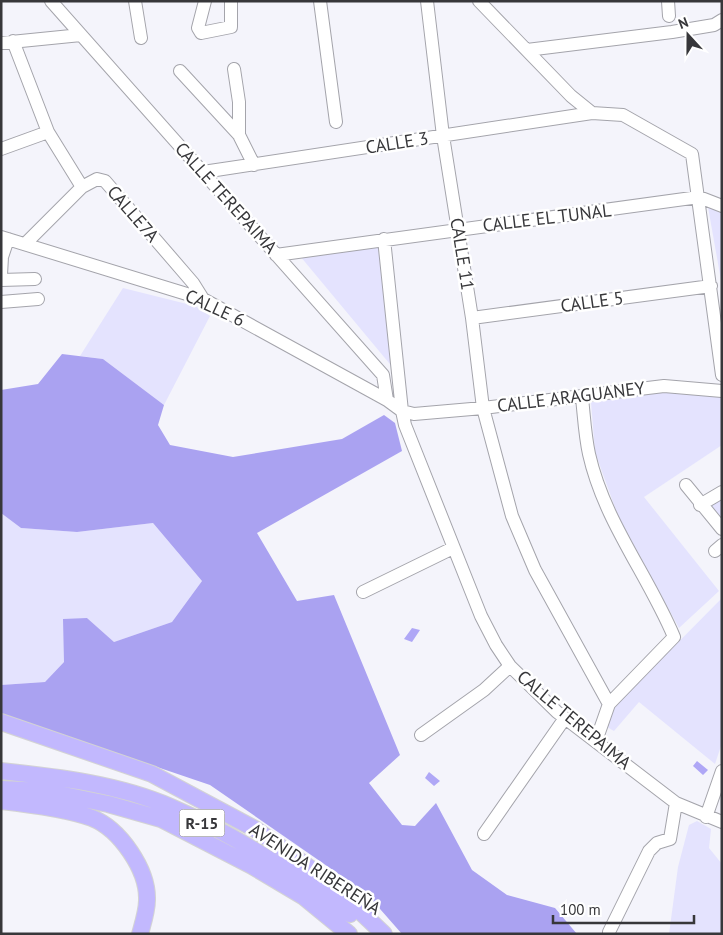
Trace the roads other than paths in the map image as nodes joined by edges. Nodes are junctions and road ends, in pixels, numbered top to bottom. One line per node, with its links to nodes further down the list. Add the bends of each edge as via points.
1 (51, 1): 11 (street, CALLE TEREPAIMA)
2 (135, 1): 12 (street)
3 (205, 1): 4 (street, via 198,28 201,33 231,28)
4 (231, 1)
5 (320, 1): 20 (street)
6 (428, 1): 23 (street, CALLE 11)
7 (479, 1): 14 (street)
8 (668, 1): 9 (street)
9 (670, 16)
10 (722, 20): 14 (street, via 714,25 672,32)
11 (81, 35): 13 (street); 26 (street, CALLE TEREPAIMA)
12 (141, 38)
13 (7, 42): 21 (street, CALLE7A)
14 (527, 50): 19 (street)
15 (234, 69): 17 (street)
16 (180, 71): 18 (street)
17 (239, 102): 18 (street); 22 (street)
18 (213, 107): 22 (street)
19 (592, 114): 23 (street, CALLE 3); 28 (street, via 623,115 692,154)
20 (336, 122)
21 (48, 132): 24 (street); 27 (street, CALLE7A)
22 (240, 135): 25 (street)
23 (443, 136): 25 (street, CALLE 3); 30 (street, CALLE 11)
24 (1, 149)
25 (254, 165): 26 (street, CALLE 3)
26 (203, 172): 34 (street, CALLE TEREPAIMA)
27 (82, 187): 33 (street); 39 (street, CALLE7A, via 97,179 105,181 193,283)
28 (699, 197): 29 (street); 30 (street, CALLE EL TUNAL); 38 (street)
29 (722, 206)
30 (459, 229): 32 (street, CALLE EL TUNAL); 42 (street, CALLE 11)
31 (5, 238): 33 (street, CALLE 6); 35 (street)
32 (384, 239): 34 (street, CALLE EL TUNAL); 48 (street, CALLE TEREPAIMA)
33 (25, 244): 39 (street, CALLE 6)
34 (276, 254): 46 (street, CALLE TEREPAIMA, via 383,375)
35 (1, 275)
36 (35, 279): 37 (street)
37 (1, 280)
38 (711, 286): 42 (street, CALLE 5); 43 (street)
39 (203, 299): 46 (street, CALLE 6)
40 (38, 300): 41 (street)
41 (1, 302)
42 (472, 318): 47 (street, CALLE 11)
43 (722, 375)
44 (722, 391): 45 (street, CALLE ARAGUANEY, via 664,386)
45 (582, 398): 47 (street, CALLE ARAGUANEY); 56 (street, via 589,454 600,488 617,529 661,606 674,637)
46 (387, 400): 48 (street)
47 (483, 408): 48 (street, via 414,414); 56 (street, CALLE ARAGUANEY, via 512,516 535,570)
48 (402, 411): 53 (street, CALLE TEREPAIMA)
49 (686, 486): 51 (street)
50 (722, 492): 51 (street)
51 (700, 505): 52 (street)
52 (722, 529)
53 (453, 548): 54 (street); 55 (street, CALLE TEREPAIMA, via 482,616)
54 (363, 592)
55 (510, 666): 57 (street, CALLE TEREPAIMA); 59 (street, via 484,690)
56 (609, 704): 60 (street)
57 (565, 718): 60 (street, CALLE TEREPAIMA); 68 (street)
58 (1, 722): 73 (main road, via 152,774 255,829 328,881)
59 (421, 735)
60 (596, 740): 65 (street, CALLE TEREPAIMA)
61 (722, 770): 66 (street)
62 (1, 772): 72 (main road, AVENIDA RIBEREÑA / R-15, via 50,776 116,790 170,807 220,831 312,887)
63 (1, 789): 71 (main road, AVENIDA RIBEREÑA / R-15, via 44,791 108,804 161,820 252,866 304,897)
64 (1, 801): 70 (main road, via 93,818 121,839 141,868 148,899)
65 (676, 803): 66 (street, CALLE TEREPAIMA); 69 (street, via 670,839 657,843 649,851)
66 (706, 817): 67 (street, CALLE TEREPAIMA)
67 (722, 822)
68 (484, 834)
69 (610, 932)
70 (140, 934)
71 (349, 934)
72 (378, 934)
73 (384, 934)

